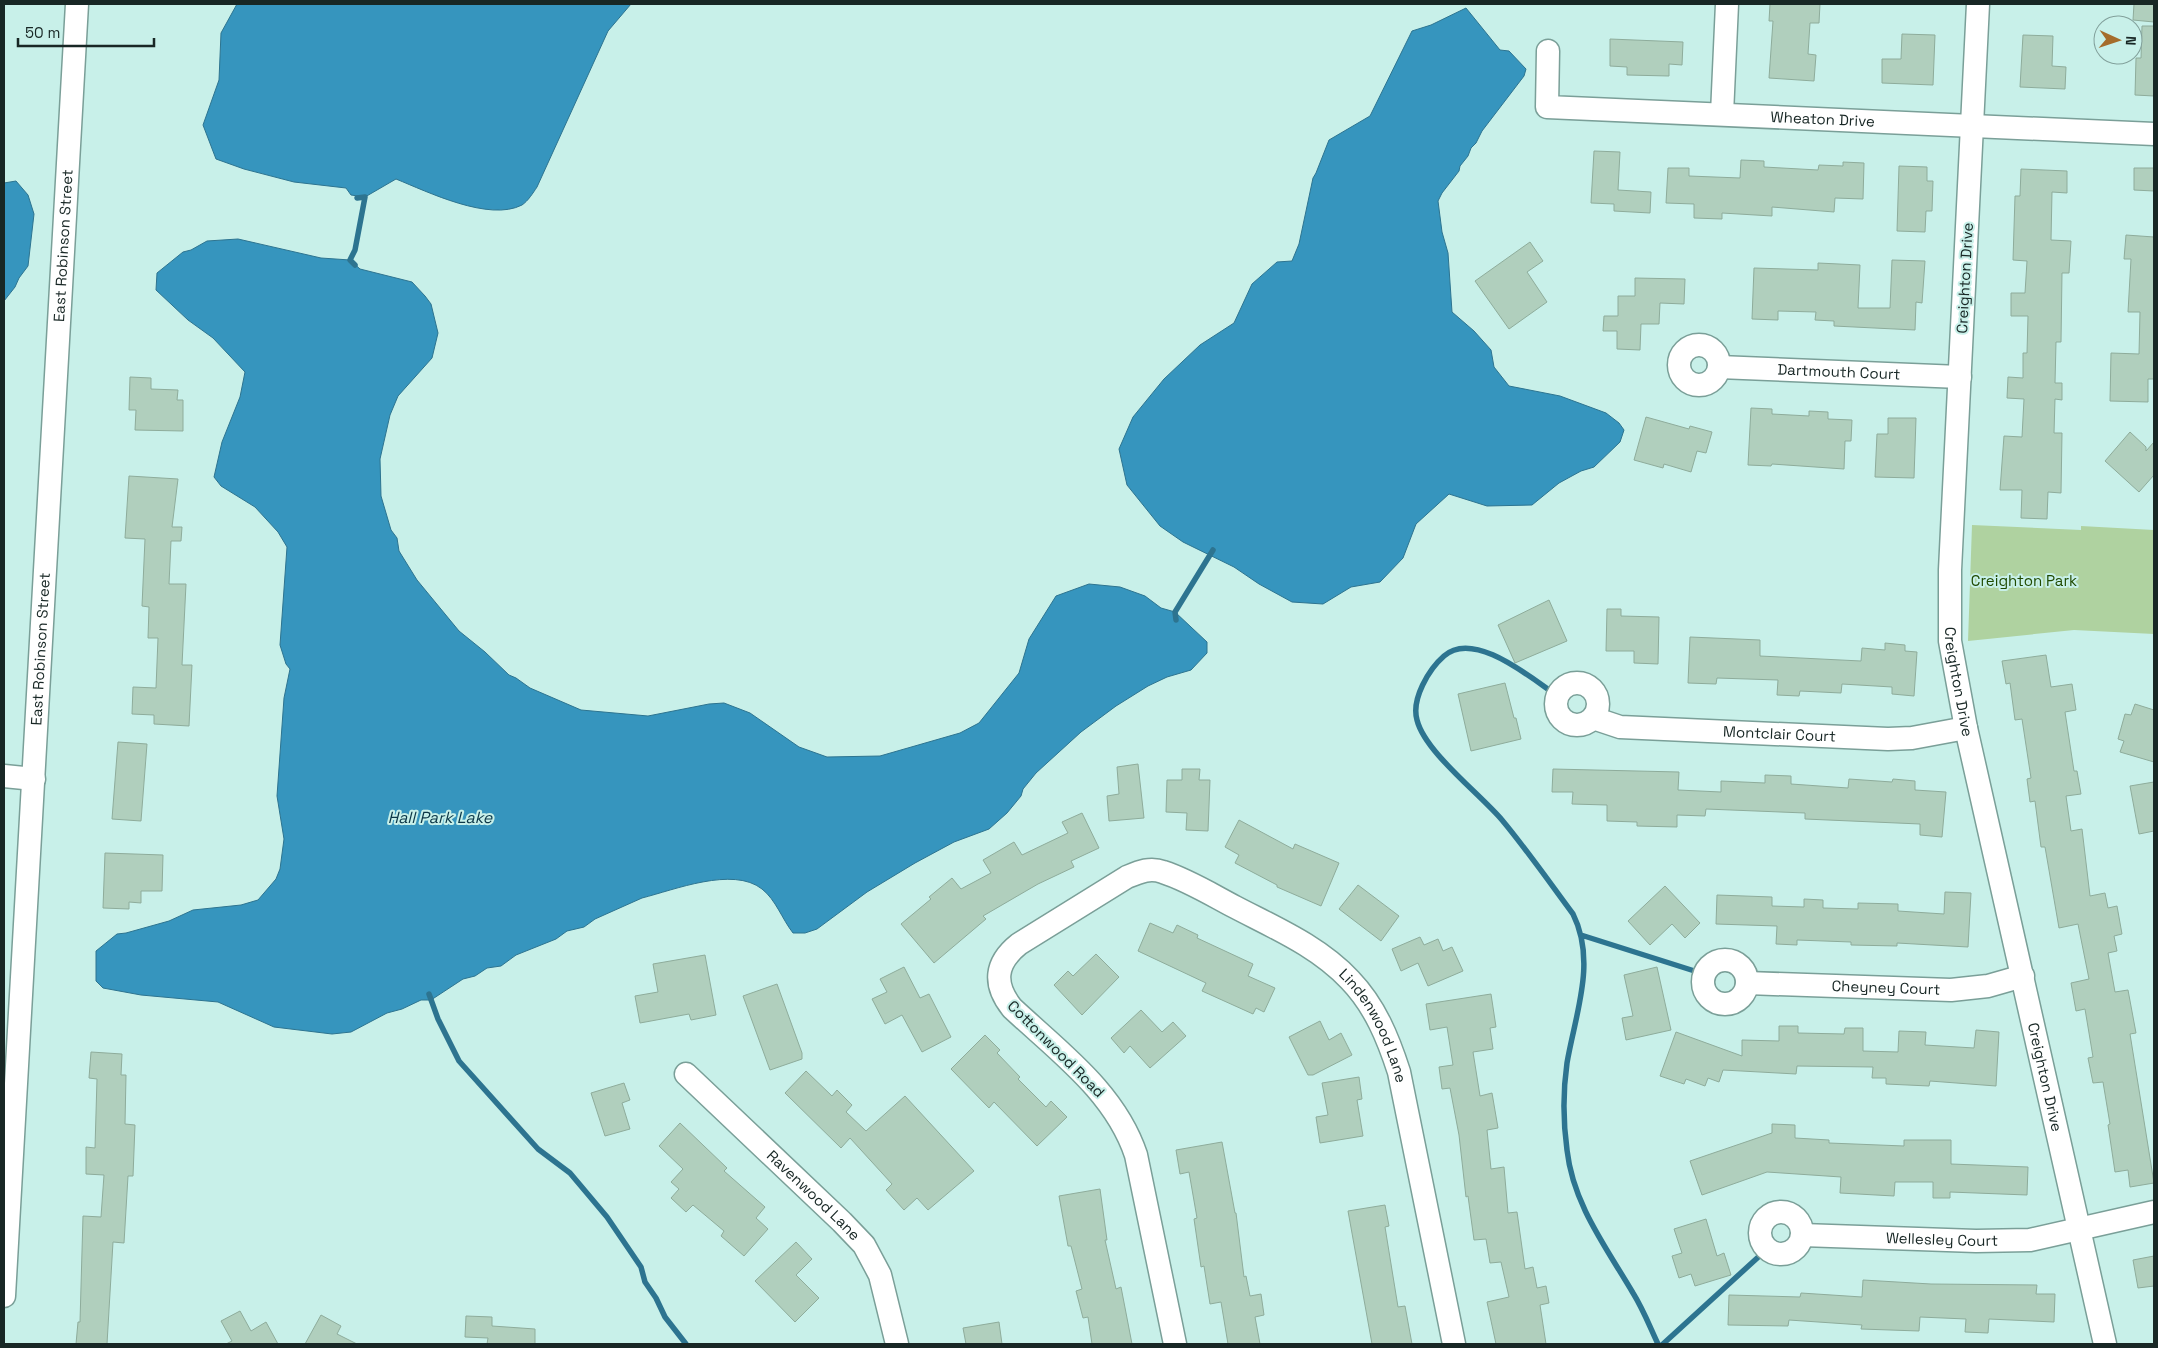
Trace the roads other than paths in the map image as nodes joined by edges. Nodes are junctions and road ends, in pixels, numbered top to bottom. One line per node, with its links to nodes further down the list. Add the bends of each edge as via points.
1 (77, 4): 13 (street, East Robinson Street)
2 (1727, 4): 5 (street)
3 (1978, 4): 6 (street, Creighton Drive)
4 (1548, 51): 5 (street, Wheaton Drive, via 1547,107)
5 (1722, 114): 6 (street, Wheaton Drive)
6 (1972, 126): 7 (street, Wheaton Drive); 9 (street, Creighton Drive)
7 (2154, 134)
8 (1719, 367): 9 (street, Dartmouth Court)
9 (1960, 377): 11 (street, Creighton Drive, via 1950,612 1953,658)
10 (1593, 718): 11 (street, Montclair Court, via 1620,727 1888,739)
11 (1966, 728): 15 (street, Creighton Drive)
12 (4, 776): 13 (street)
13 (34, 779): 21 (street, East Robinson Street)
14 (1107, 889): 23 (street, Cottonwood Road, via 1008,953 1002,961 999,983 1012,1008 1085,1076 1113,1108 1126,1130 1136,1155); 24 (street, Lindenwood Lane, via 1143,871 1163,871 1320,953 1364,997 1383,1029 1399,1072)
15 (2022, 976): 16 (street, Cheyney Court, via 1988,986 1951,990); 19 (street, Creighton Drive)
16 (1747, 983)
17 (686, 1074): 22 (street, Ravenwood Lane, via 864,1246 880,1275)
18 (2154, 1212): 19 (street, Wellesley Court)
19 (2081, 1229): 20 (street, Wellesley Court, via 2010,1241); 25 (street, Creighton Drive)
20 (1802, 1235)
21 (4, 1296)
22 (897, 1344)
23 (1175, 1344)
24 (1454, 1344)
25 (2105, 1344)

